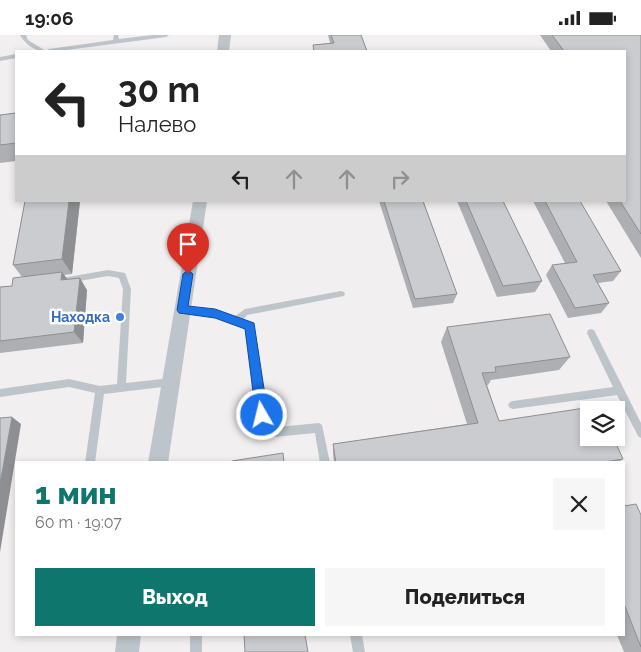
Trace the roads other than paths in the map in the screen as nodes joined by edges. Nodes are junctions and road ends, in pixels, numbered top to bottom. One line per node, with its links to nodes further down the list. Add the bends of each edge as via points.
1 (23, 35): 5 (lane, via 26,41)
2 (166, 35): 4 (lane)
3 (225, 35): 7 (street)
4 (116, 38): 6 (lane)
5 (41, 50)
6 (54, 50)
7 (223, 50)
8 (15, 56): 9 (lane)
9 (0, 59)
10 (200, 202): 13 (street)
11 (56, 282): 17 (lane, via 108,273 122,275 127,289)
12 (342, 294): 14 (lane, via 245,313)
13 (182, 310): 14 (lane, via 215,314); 16 (street)
14 (236, 321): 25 (lane, via 250,326 264,433 319,428)
15 (591, 333): 19 (lane)
16 (171, 382): 17 (lane); 24 (street)
17 (121, 387): 18 (lane)
18 (100, 390): 20 (lane, via 69,383); 23 (lane)
19 (620, 390): 21 (lane); 22 (lane)
20 (0, 393)
21 (513, 405)
22 (641, 433)
23 (90, 461)
24 (158, 461)
25 (325, 461)
26 (130, 636): 29 (street)
27 (196, 636): 30 (lane)
28 (356, 636): 31 (lane)
29 (127, 652)
30 (196, 652)
31 (359, 652)

